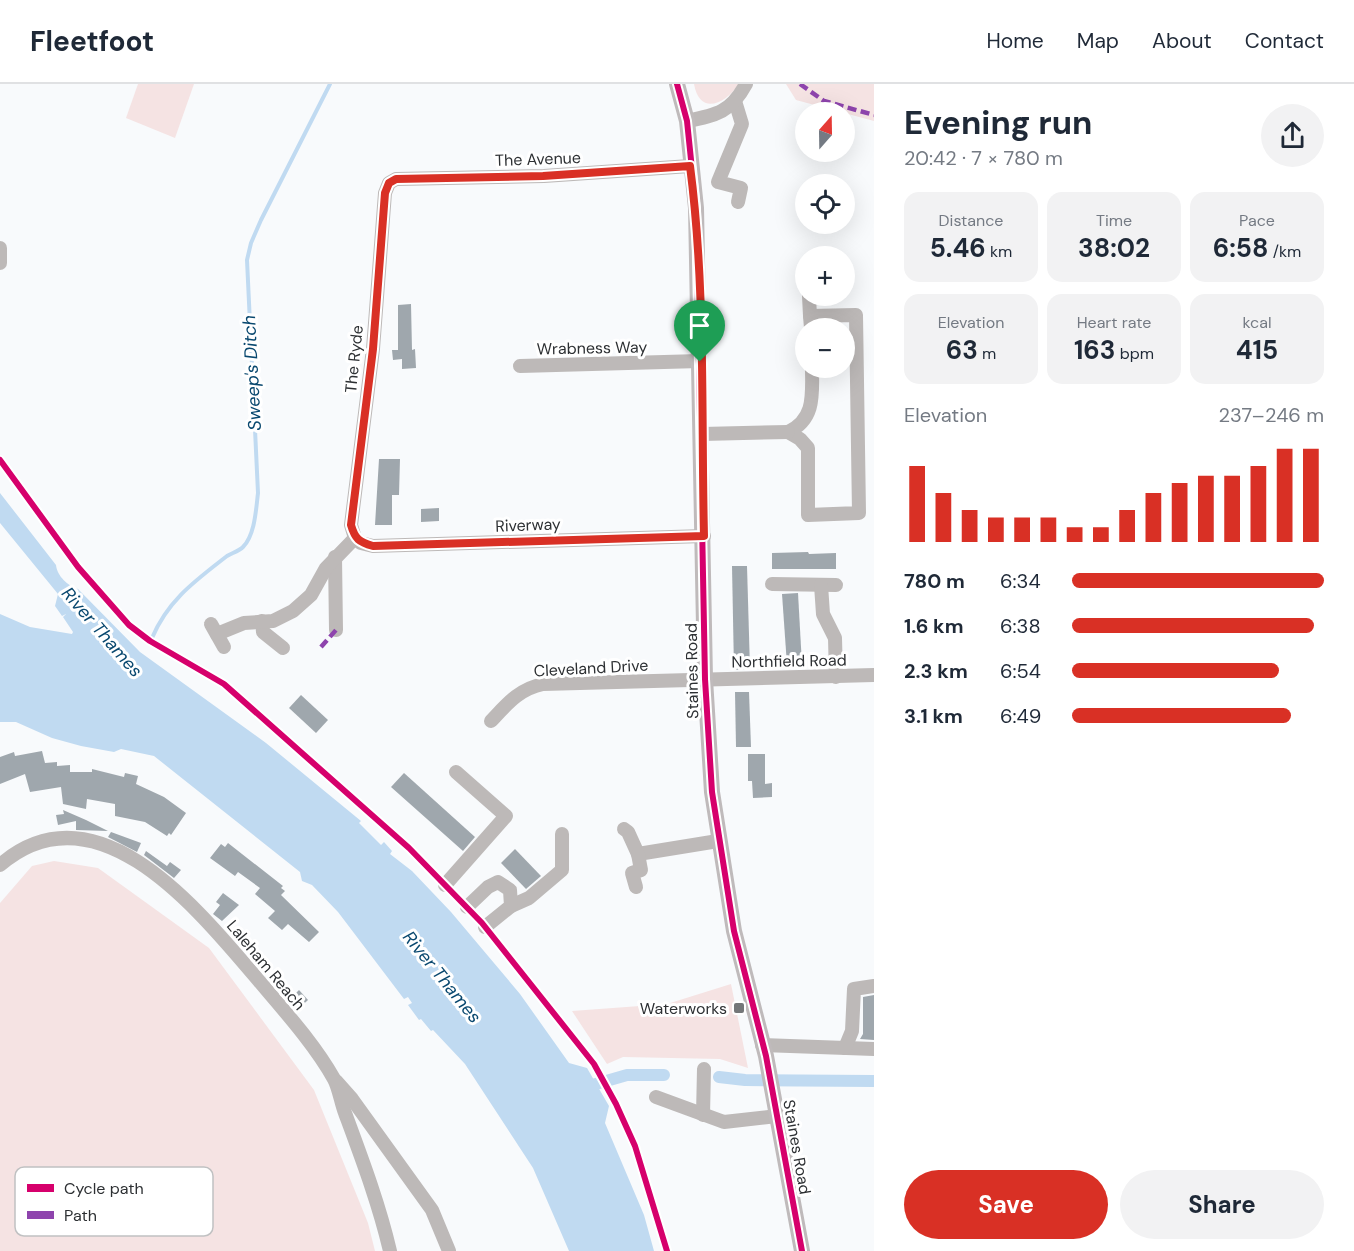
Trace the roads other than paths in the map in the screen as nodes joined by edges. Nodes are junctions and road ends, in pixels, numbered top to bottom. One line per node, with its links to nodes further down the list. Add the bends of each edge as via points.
1 (677, 84): 4 (main road, Staines Road)
2 (746, 84): 3 (street)
3 (735, 101): 4 (street, via 711,117); 7 (street, via 742,124 718,182 741,188)
4 (687, 121): 5 (main road, Staines Road)
5 (690, 166): 6 (street, The Avenue, via 543,176 396,179); 11 (main road, Staines Road, via 696,208)
6 (389, 183): 17 (street, The Ryde, via 351,525)
7 (738, 202)
8 (0, 248): 9 (street)
9 (0, 263)
10 (810, 311): 14 (street, via 856,315 859,513 808,515 808,448)
11 (700, 362): 12 (street, Wrabness Way); 15 (main road, Staines Road)
12 (520, 366)
13 (812, 378): 14 (street, via 812,407 799,425)
14 (788, 432): 15 (street)
15 (702, 434): 16 (main road, Staines Road)
16 (704, 536): 17 (street, Riverway, via 373,546); 28 (main road, Staines Road)
17 (355, 538): 18 (street)
18 (335, 557): 22 (street, via 311,595 293,611 273,621); 23 (street)
19 (772, 584): 20 (street)
20 (821, 585): 21 (street); 27 (street, via 823,614 835,638)
21 (836, 585)
22 (262, 621): 24 (street, via 214,629); 25 (street, via 263,632)
23 (336, 630)
24 (224, 647)
25 (283, 648)
26 (874, 675): 27 (street, Northfield Road)
27 (836, 677): 28 (street, Northfield Road)
28 (705, 680): 29 (street, Cleveland Drive, via 535,686 515,695); 33 (main road, Staines Road, via 711,792)
29 (491, 721)
30 (456, 772): 36 (street, via 506,816)
31 (624, 829): 34 (street)
32 (562, 834): 38 (street, via 562,870 529,898)
33 (718, 841): 34 (street); 44 (main road, Staines Road, via 734,931)
34 (638, 854): 37 (street, via 641,870 632,873)
35 (0, 866): 46 (street, Laleham Reach, via 28,845 58,839 106,846 141,863 183,896 215,929)
36 (445, 885)
37 (636, 887)
38 (511, 906): 39 (street, via 510,890 498,882); 40 (street)
39 (467, 907)
40 (485, 927)
41 (874, 986): 42 (street, via 854,989 852,1031)
42 (845, 1048): 43 (street); 44 (street)
43 (874, 1048)
44 (764, 1051): 48 (main road, Staines Road)
45 (704, 1069): 49 (street)
46 (336, 1081): 50 (street, Laleham Reach); 51 (street, via 432,1210)
47 (656, 1097): 49 (street)
48 (776, 1110): 49 (street, via 724,1122); 52 (main road, Staines Road)
49 (703, 1114)
50 (390, 1251)
51 (449, 1251)
52 (802, 1251)

